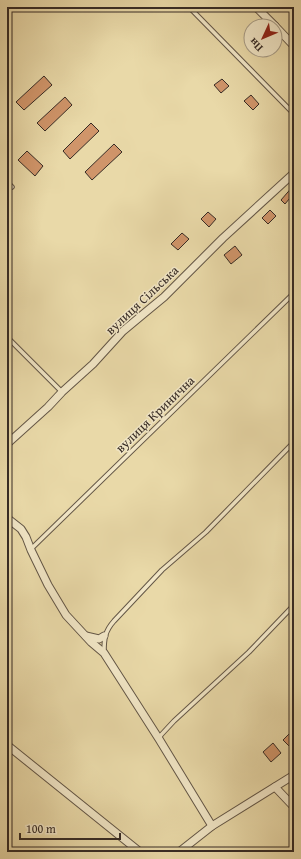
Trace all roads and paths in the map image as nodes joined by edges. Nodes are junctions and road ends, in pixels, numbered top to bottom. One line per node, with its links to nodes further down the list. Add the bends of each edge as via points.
1 (189, 7): 6 (lane)
2 (256, 7): 3 (street)
3 (267, 18)
4 (283, 34): 5 (street)
5 (294, 46)
6 (294, 114)
7 (294, 173): 12 (street, вулиця Сільська, via 164,297 123,331 93,364)
8 (7, 182): 9 (lane)
9 (12, 187)
10 (294, 293): 16 (lane, вулиця Кринична)
11 (7, 337): 12 (lane)
12 (62, 392): 14 (street, вулиця Сільська)
13 (294, 442): 19 (lane, via 206,532 162,570 111,625)
14 (7, 444)
15 (7, 518): 16 (street, via 21,529)
16 (31, 550): 18 (street, via 56,600)
17 (294, 605): 21 (lane, via 249,652 174,721)
18 (86, 636): 19 (street, via 100,639); 20 (street)
19 (104, 636): 20 (lane)
20 (104, 653): 21 (street)
21 (159, 739): 26 (street)
22 (7, 745): 27 (street)
23 (294, 775): 24 (street)
24 (275, 787): 25 (street); 26 (street)
25 (294, 807)
26 (212, 826): 28 (street)
27 (140, 852)
28 (179, 852)

